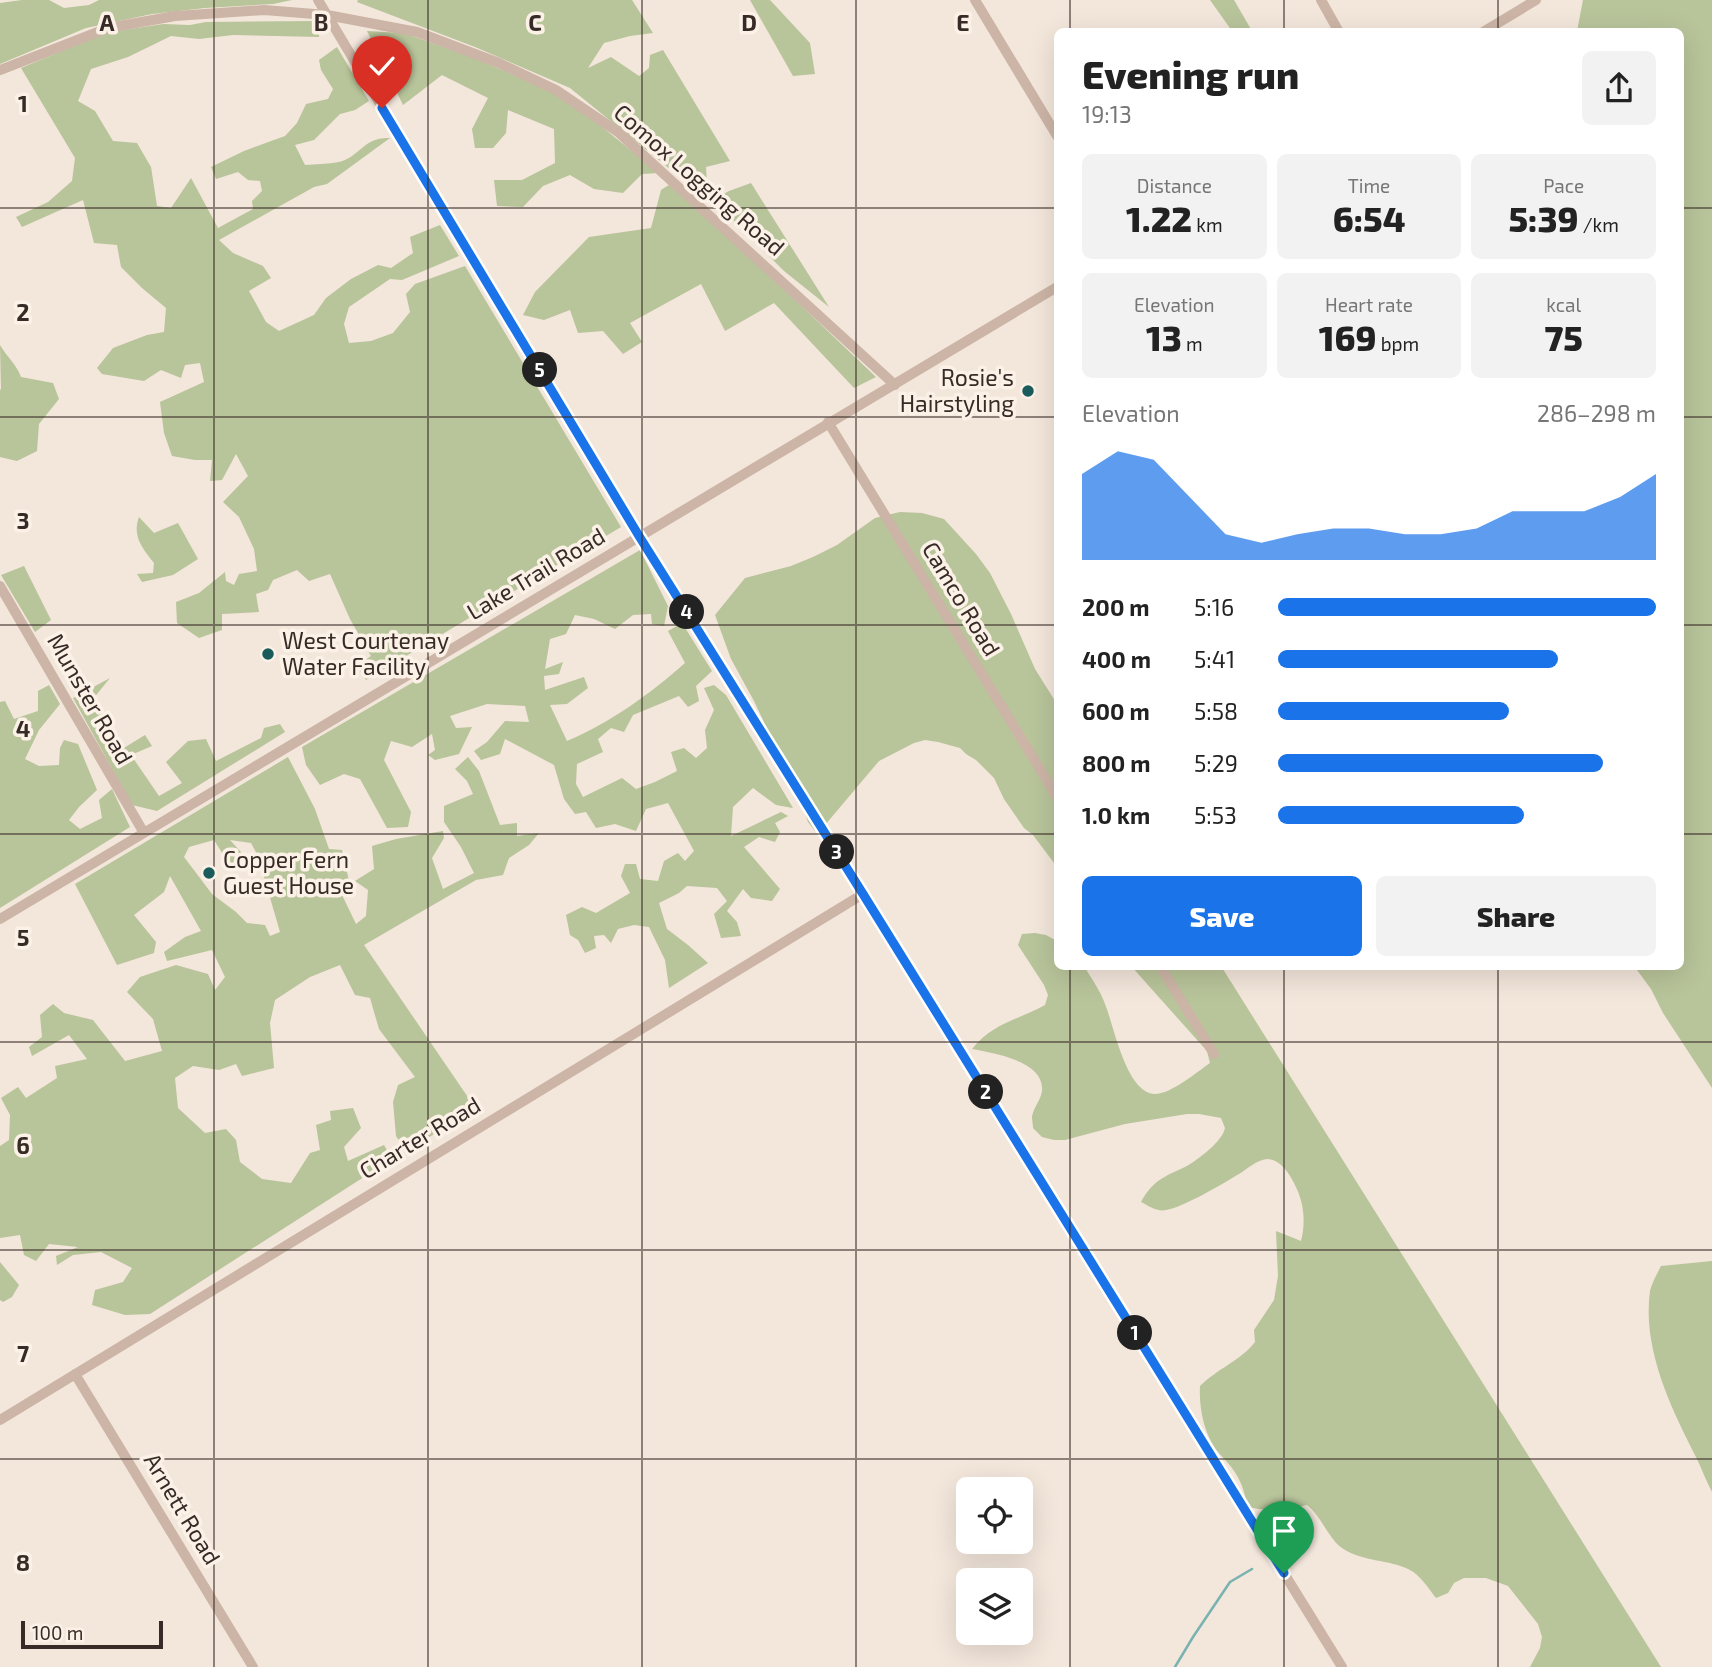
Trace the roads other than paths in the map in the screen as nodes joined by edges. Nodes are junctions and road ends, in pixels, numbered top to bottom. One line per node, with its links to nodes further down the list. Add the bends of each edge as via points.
1 (318, 0): 5 (street)
2 (1321, 0): 6 (street)
3 (1536, 0): 7 (street)
4 (980, 2): 9 (street)
5 (327, 15): 8 (street, Comox Logging Road, via 264,10 175,16 108,28); 11 (street, Comox Logging Road, via 417,32 556,90 618,132); 13 (street)
6 (1337, 28)
7 (1490, 28)
8 (0, 69)
9 (1054, 131)
10 (1054, 289): 11 (street, Lake Trail Road)
11 (895, 385): 12 (street, Lake Trail Road)
12 (828, 422): 13 (street, Lake Trail Road); 15 (street, Camco Road)
13 (639, 536): 16 (street, Lake Trail Road); 17 (street)
14 (0, 586): 16 (street, Munster Road)
15 (1054, 792)
16 (144, 833): 18 (street, Lake Trail Road)
17 (863, 894): 21 (street, Charter Road); 24 (street)
18 (0, 919)
19 (1162, 970): 20 (street)
20 (1214, 1054)
21 (75, 1374): 22 (street, Charter Road); 23 (street, Arnett Road)
22 (0, 1420)
23 (253, 1667)
24 (1342, 1667)

